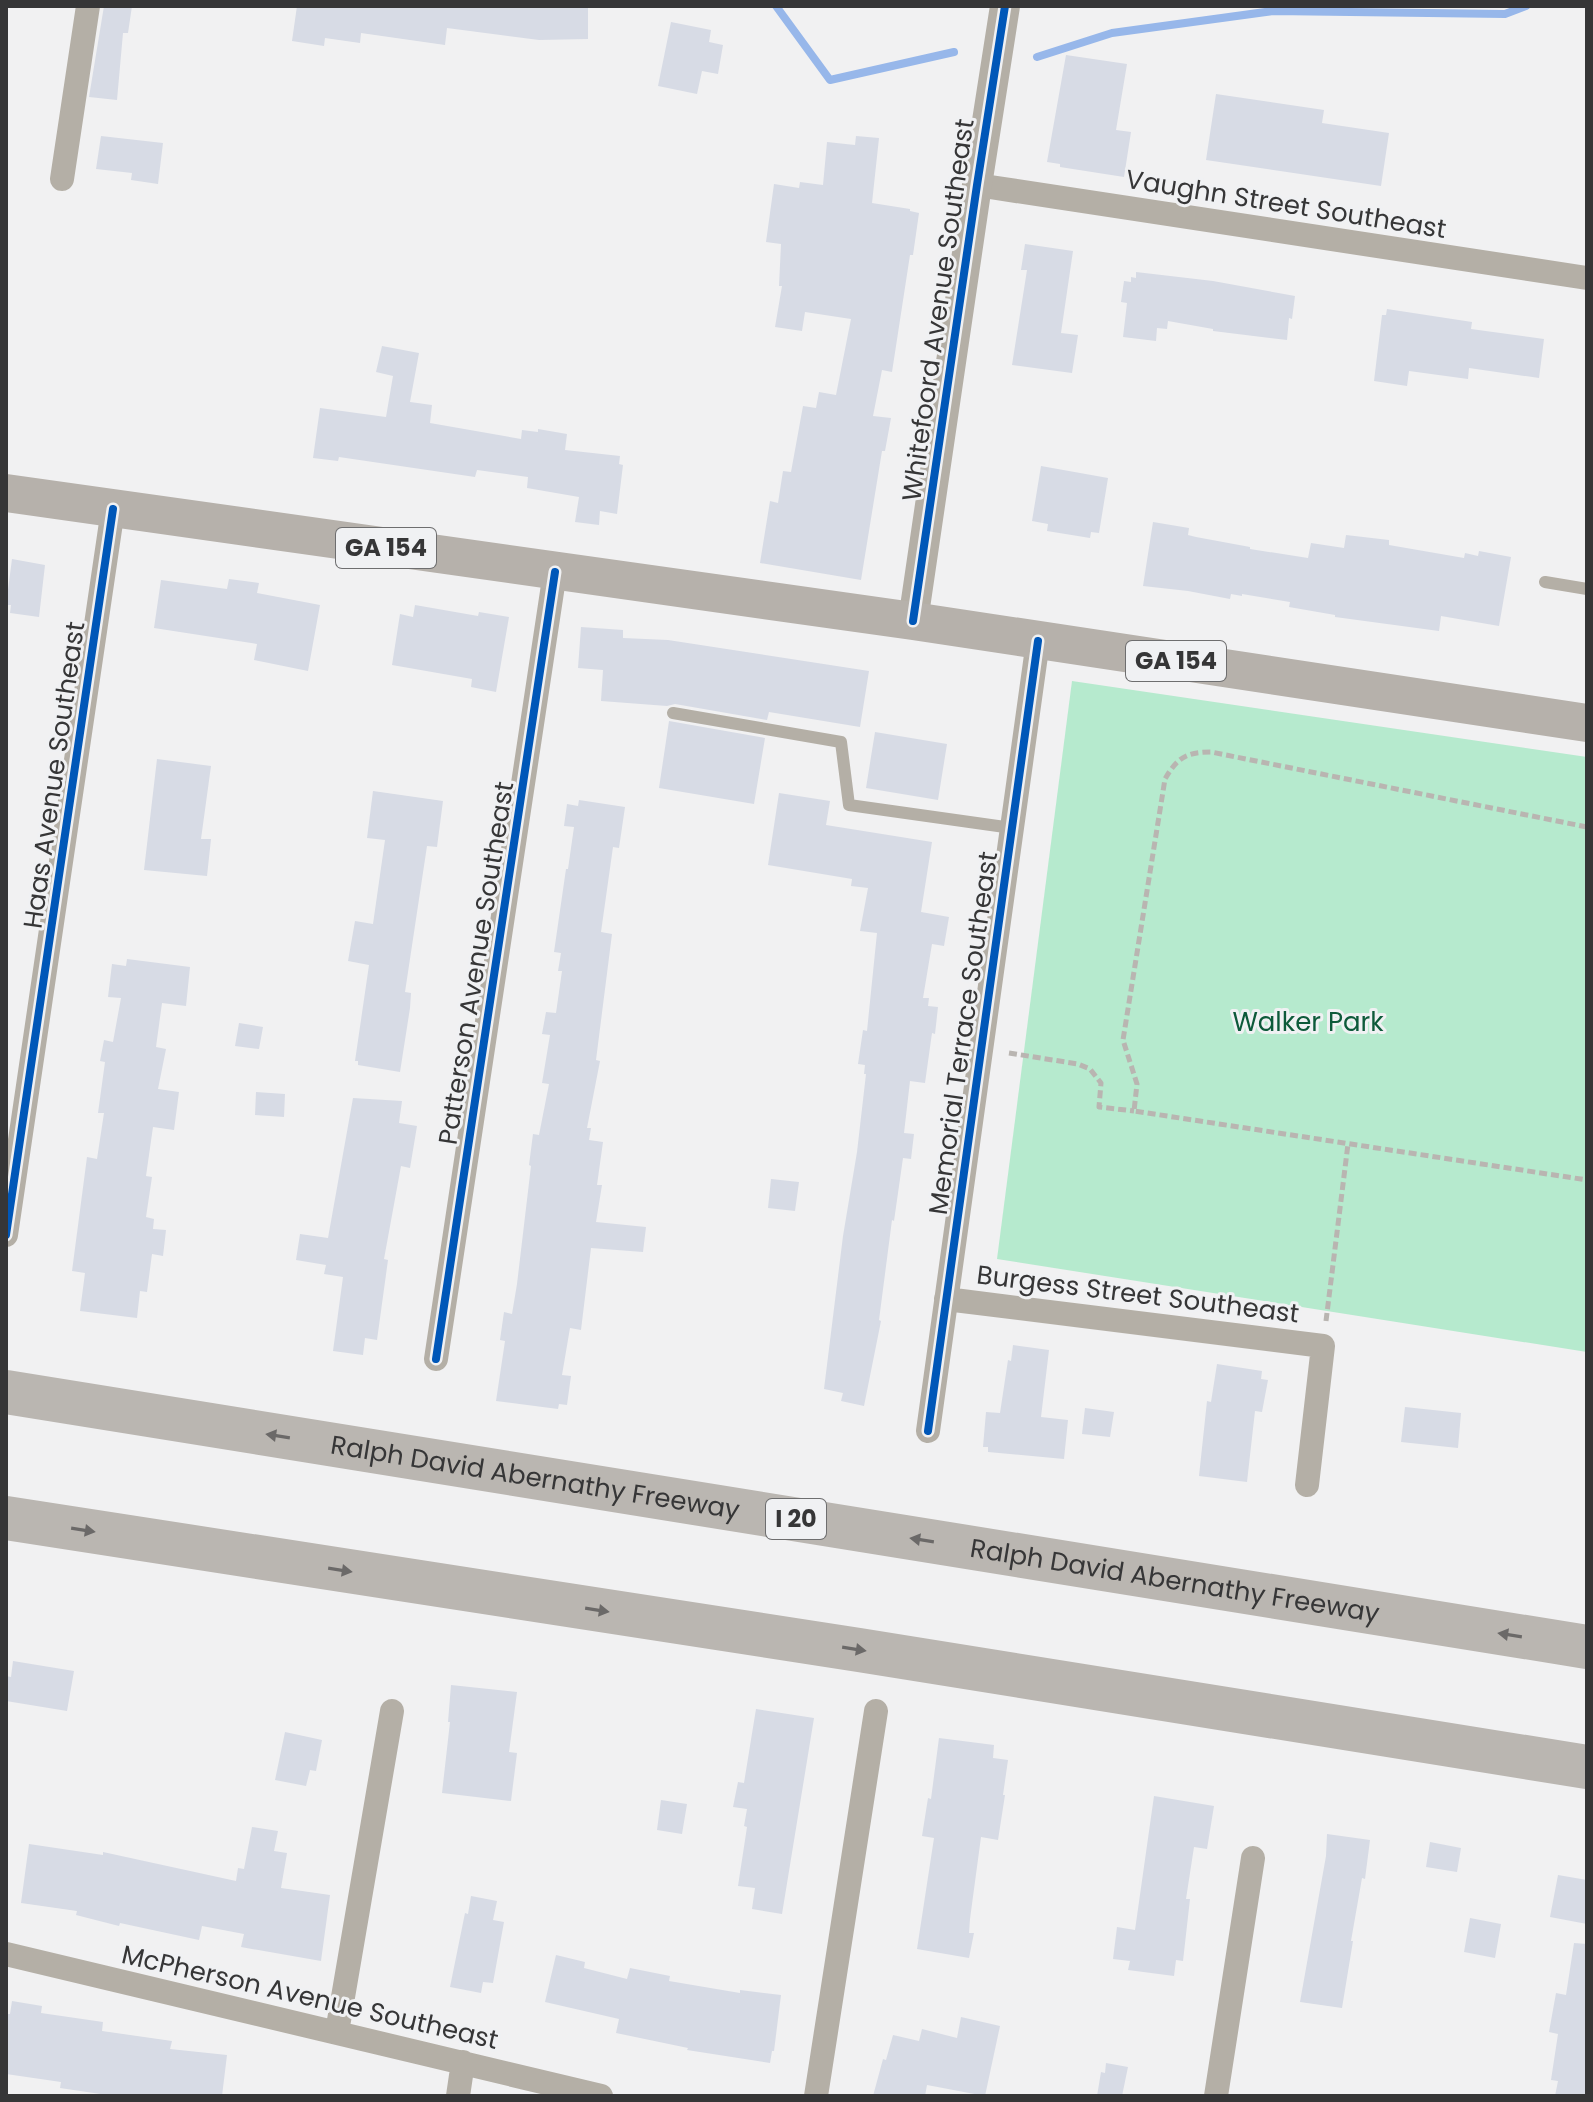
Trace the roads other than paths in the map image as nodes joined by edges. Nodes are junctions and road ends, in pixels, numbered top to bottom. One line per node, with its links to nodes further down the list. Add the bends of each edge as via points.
1 (88, 6): 3 (street)
2 (1005, 6): 4 (street, Whitefoord Avenue Southeast)
3 (62, 179)
4 (977, 185): 5 (street, Vaughn Street Southeast); 11 (street, Whitefoord Avenue Southeast)
5 (1587, 278)
6 (6, 493): 7 (main road, GA 154)
7 (113, 509): 8 (main road, GA 154); 16 (street, Haas Avenue Southeast)
8 (555, 572): 11 (main road, GA 154); 18 (street, Patterson Avenue Southeast)
9 (1545, 582): 10 (lane)
10 (1587, 589)
11 (913, 621): 12 (main road, GA 154)
12 (1038, 641): 14 (main road, GA 154); 15 (street, Memorial Terrace Southeast)
13 (673, 713): 15 (lane, via 841,742 849,805)
14 (1587, 723)
15 (1012, 828): 17 (street, Memorial Terrace Southeast)
16 (6, 1235)
17 (946, 1299): 20 (street, Memorial Terrace Southeast); 21 (street, Burgess Street Southeast, via 1323,1346)
18 (436, 1359)
19 (6, 1392): 23 (highway, Ralph David Abernathy Freeway / I 20, one-way to 19)
20 (928, 1431)
21 (1307, 1485)
22 (6, 1518): 26 (highway, one-way to 26)
23 (1587, 1647)
24 (392, 1711): 29 (street)
25 (876, 1711): 33 (street)
26 (1587, 1767)
27 (1253, 1858): 34 (street)
28 (6, 1954): 29 (street, McPherson Avenue Southeast)
29 (337, 2032): 30 (street, McPherson Avenue Southeast)
30 (463, 2062): 31 (street); 32 (street, McPherson Avenue Southeast)
31 (458, 2096)
32 (601, 2096)
33 (816, 2096)
34 (1216, 2096)

